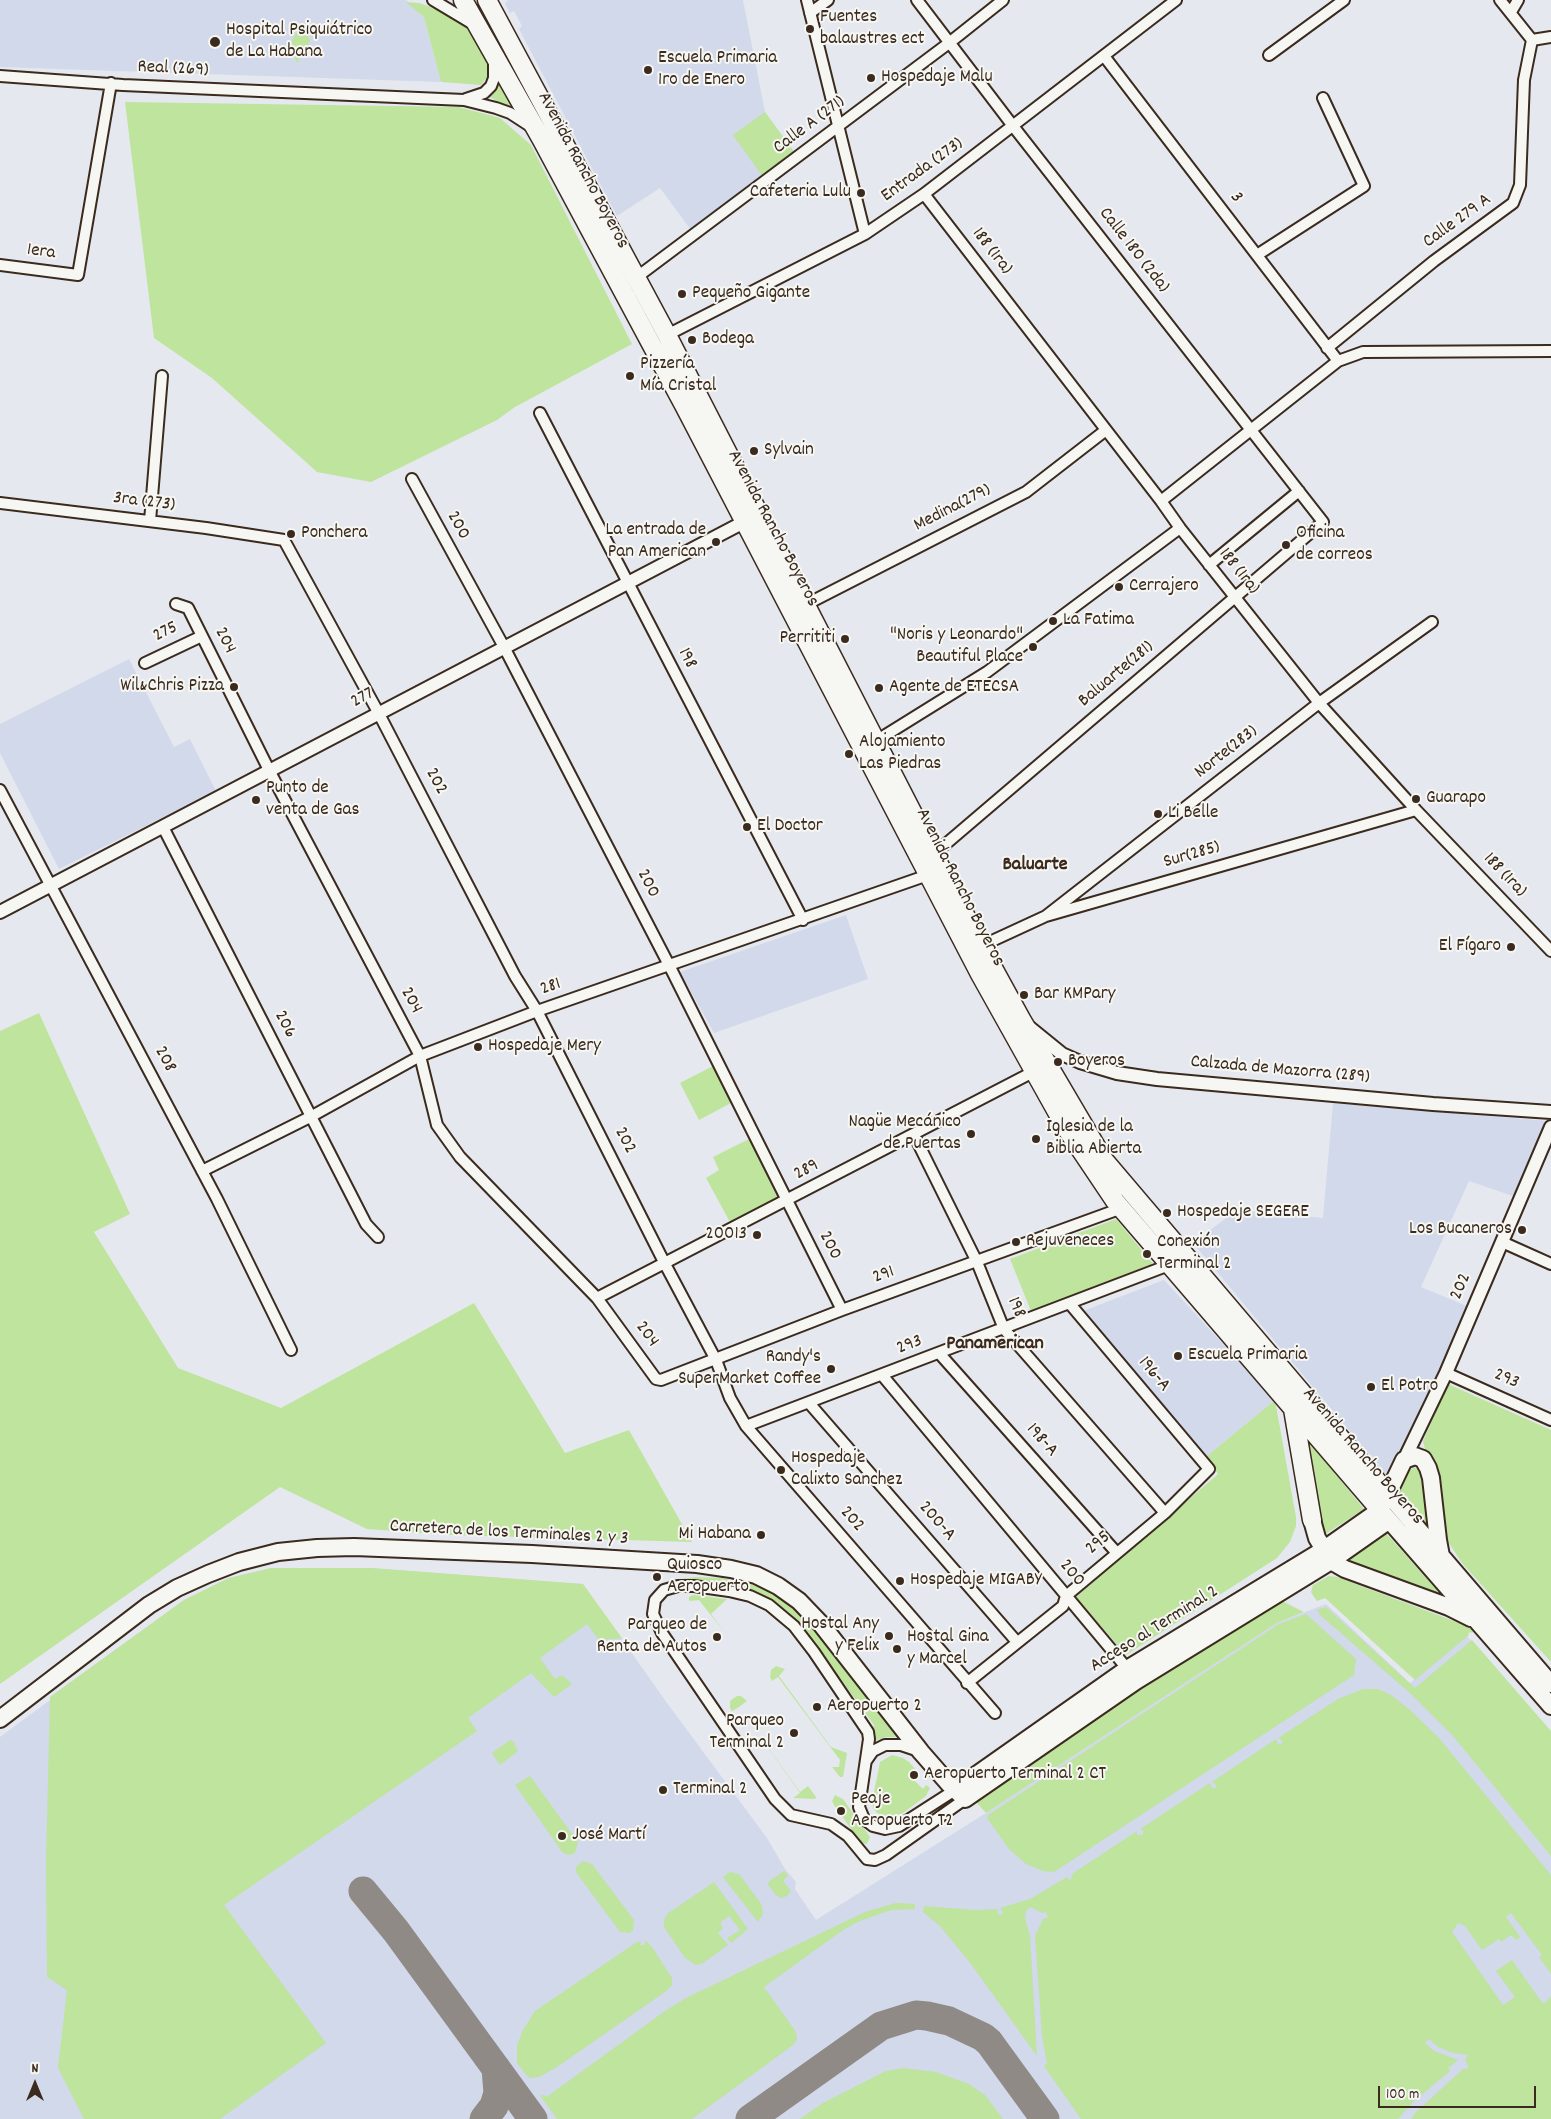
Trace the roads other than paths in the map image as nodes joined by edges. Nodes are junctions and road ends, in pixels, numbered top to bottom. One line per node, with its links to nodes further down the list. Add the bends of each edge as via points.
1 (433, 0): 14 (street)
2 (464, 0): 14 (highway, Avenida Rancho Boyeros)
3 (487, 0): 32 (highway, Avenida Rancho Boyeros)
4 (807, 0): 13 (street)
5 (828, 0): 13 (street)
6 (917, 0): 17 (street, Calle 180 (2da))
7 (1003, 0): 17 (street, Calle A (271))
8 (1176, 0): 20 (street, Entrada (273))
9 (1344, 0): 19 (street)
10 (1500, 0): 12 (street)
11 (1518, 0): 12 (street)
12 (1511, 12): 16 (street)
13 (810, 13): 26 (street)
14 (479, 29): 18 (highway, Avenida Rancho Boyeros)
15 (1551, 37): 16 (street)
16 (1532, 40): 34 (street, Calle 279 A, via 1524,80 1520,185 1513,203 1434,261)
17 (949, 43): 25 (street, Calle 180 (2da)); 26 (street, Calle A (271))
18 (491, 50): 24 (street, Real (269), via 495,70 491,86 484,93); 27 (highway, Avenida Rancho Boyeros)
19 (1269, 55)
20 (1104, 56): 25 (street, Entrada (273)); 30 (street, 3)
21 (0, 76): 22 (street, Real (269))
22 (111, 84): 24 (street, Real (269)); 31 (street, 1era, via 78,275)
23 (1323, 98): 30 (street, via 1364,186)
24 (464, 100): 27 (street, Real (269), via 510,113 525,122)
25 (1013, 126): 28 (street, Entrada (273)); 40 (street, Calle 180 (2da))
26 (838, 127): 29 (street); 32 (street, Calle A (271))
27 (542, 140): 46 (highway, Avenida Rancho Boyeros)
28 (924, 194): 29 (street, Entrada (273)); 39 (street, 188 (1ra))
29 (865, 234): 33 (street, Entrada (273))
30 (1256, 255): 34 (street, 3)
31 (0, 265)
32 (637, 278): 33 (highway, Avenida Rancho Boyeros)
33 (667, 335): 54 (highway, Avenida Rancho Boyeros)
34 (1327, 348): 36 (street, 3)
35 (1551, 351): 36 (street, via 1362,352)
36 (1338, 361): 40 (street)
37 (162, 376): 45 (street)
38 (540, 413): 51 (street, 198)
39 (1106, 430): 43 (street, 188 (1ra)); 54 (street, Medina(279), via 1026,492)
40 (1252, 430): 42 (street, Calle 180 (2da)); 43 (street)
41 (412, 479): 57 (street, 200)
42 (1299, 491): 47 (street, Calle 180 (2da)); 50 (street)
43 (1161, 501): 48 (street, 188 (1ra))
44 (0, 503): 45 (street, 3ra (273))
45 (150, 521): 49 (street, 3ra (273))
46 (744, 522): 51 (street, 277); 67 (highway, Avenida Rancho Boyeros)
47 (1323, 522): 52 (street, Baluarte(281))
48 (1180, 528): 50 (street, 188 (1ra)); 61 (street, via 987,672)
49 (284, 540): 60 (street, 202)
50 (1209, 564): 52 (street, 188 (1ra))
51 (627, 583): 57 (street, 277); 71 (street, 198)
52 (1236, 596): 59 (street, 188 (1ra)); 66 (street, Baluarte(281))
53 (176, 604): 56 (street, 204, via 188,608)
54 (807, 604): 61 (highway, Avenida Rancho Boyeros)
55 (1432, 622): 59 (street, Norte(283))
56 (202, 636): 58 (street, 275); 62 (street, 204)
57 (504, 647): 60 (street, 277); 74 (street, 200)
58 (145, 663)
59 (1320, 703): 64 (street, 188 (1ra)); 70 (street, Norte(283))
60 (378, 712): 62 (street, 277); 75 (street, 202, via 515,976)
61 (876, 741): 66 (highway, Avenida Rancho Boyeros)
62 (269, 770): 65 (street, 277); 77 (street, 204)
63 (0, 790): 68 (street, 208)
64 (1416, 810): 70 (street, Sur(285)); 73 (street, 188 (1ra))
65 (162, 826): 68 (street, 277); 80 (street, 206)
66 (934, 854): 72 (highway, Avenida Rancho Boyeros)
67 (928, 876): 71 (street, 281); 78 (highway, Avenida Rancho Boyeros)
68 (51, 886): 69 (street, 277); 83 (street, 208)
69 (0, 912)
70 (1046, 916): 72 (street, Sur(285))
71 (804, 920): 74 (street, 281)
72 (981, 946): 76 (highway, Avenida Rancho Boyeros)
73 (1551, 951)
74 (669, 965): 75 (street, 281); 84 (street, 200)
75 (537, 1011): 77 (street, 281); 89 (street, 202)
76 (1021, 1019): 79 (street, Calzada de Mazorra (289), via 1062,1054 1117,1073); 108 (highway, Avenida Rancho Boyeros, via 1104,1160)
77 (420, 1056): 80 (street, 281); 92 (street, 204, via 437,1125 460,1157)
78 (1033, 1072): 82 (street, 289); 85 (highway, Avenida Rancho Boyeros, via 1093,1171)
79 (1551, 1112)
80 (312, 1116): 83 (street, 281); 86 (street, 206, via 366,1224)
81 (1551, 1127): 87 (street, 202)
82 (914, 1135): 84 (street, 289); 88 (street, 198)
83 (202, 1171): 96 (street, 208)
84 (787, 1201): 89 (street, 289); 94 (street, 200)
85 (1122, 1208): 88 (street, 291); 90 (highway, Avenida Rancho Boyeros)
86 (378, 1237)
87 (1502, 1242): 91 (street); 99 (street, 202)
88 (977, 1262): 94 (street, 291); 95 (street, 198)
89 (665, 1264): 92 (street, 289); 98 (street, 202)
90 (1169, 1264): 93 (street, 293); 103 (highway, Avenida Rancho Boyeros)
91 (1551, 1264)
92 (597, 1298): 101 (street, 204)
93 (1070, 1304): 95 (street, 293); 107 (street, 196-A)
94 (842, 1310): 98 (street, 291)
95 (1004, 1329): 97 (street, 293); 109 (street, 198)
96 (291, 1350)
97 (939, 1353): 100 (street, 293); 112 (street, 198-A)
98 (716, 1360): 101 (street, 291); 105 (street, 202, via 730,1398)
99 (1446, 1373): 104 (street, 293); 106 (street, 202, via 1417,1433)
100 (882, 1375): 102 (street, 293); 116 (street, 200)
101 (659, 1380)
102 (809, 1403): 105 (street, 293); 118 (street, 200-A)
103 (1292, 1408): 110 (highway, Avenida Rancho Boyeros); 111 (highway)
104 (1551, 1420)
105 (746, 1426): 120 (street, 202)
106 (1412, 1459): 108 (main road); 114 (main road, via 1426,1464 1432,1478)
107 (1209, 1469): 109 (street, 295)
108 (1388, 1494): 110 (main road); 114 (main road, Avenida Rancho Boyeros)
109 (1165, 1513): 112 (street, 295)
110 (1384, 1516): 113 (main road, Acceso al Terminal 2); 117 (main road, Avenida Rancho Boyeros)
111 (1312, 1520): 113 (main road); 115 (main road)
112 (1116, 1552): 116 (street, 295)
113 (1327, 1555): 115 (main road, Acceso al Terminal 2); 117 (main road, via 1345,1569 1449,1607); 119 (main road, Acceso al Terminal 2)
114 (1442, 1558): 121 (main road, Avenida Rancho Boyeros)
115 (1300, 1564): 119 (main road, Acceso al Terminal 2)
116 (1066, 1596): 118 (street, 295, via 1063,1606); 119 (street, 200)
117 (1481, 1625): 122 (main road, Avenida Rancho Boyeros)
118 (1017, 1642): 120 (street, 295)
119 (1132, 1675): 127 (main road, Acceso al Terminal 2)
120 (967, 1683): 123 (street, 202)
121 (1551, 1684)
122 (1551, 1706)
123 (995, 1713)
124 (0, 1719): 125 (main road, Carretera de los Terminales 2 y 3, via 149,1605 177,1588 239,1562 278,1552 354,1547 697,1564 756,1576 778,1586 821,1624)
125 (921, 1752): 126 (street, via 901,1745 885,1745 871,1753); 127 (main road, Carretera de los Terminales 2 y 3)
126 (865, 1764): 127 (street, via 860,1811 867,1823 876,1828 899,1826); 127 (street, via 868,1732 814,1652 782,1614 750,1596 706,1587 678,1586 657,1596 653,1610 662,1633 775,1799 791,1815 831,1824 848,1836 867,1858 875,1860 886,1855)
127 (960, 1794)

